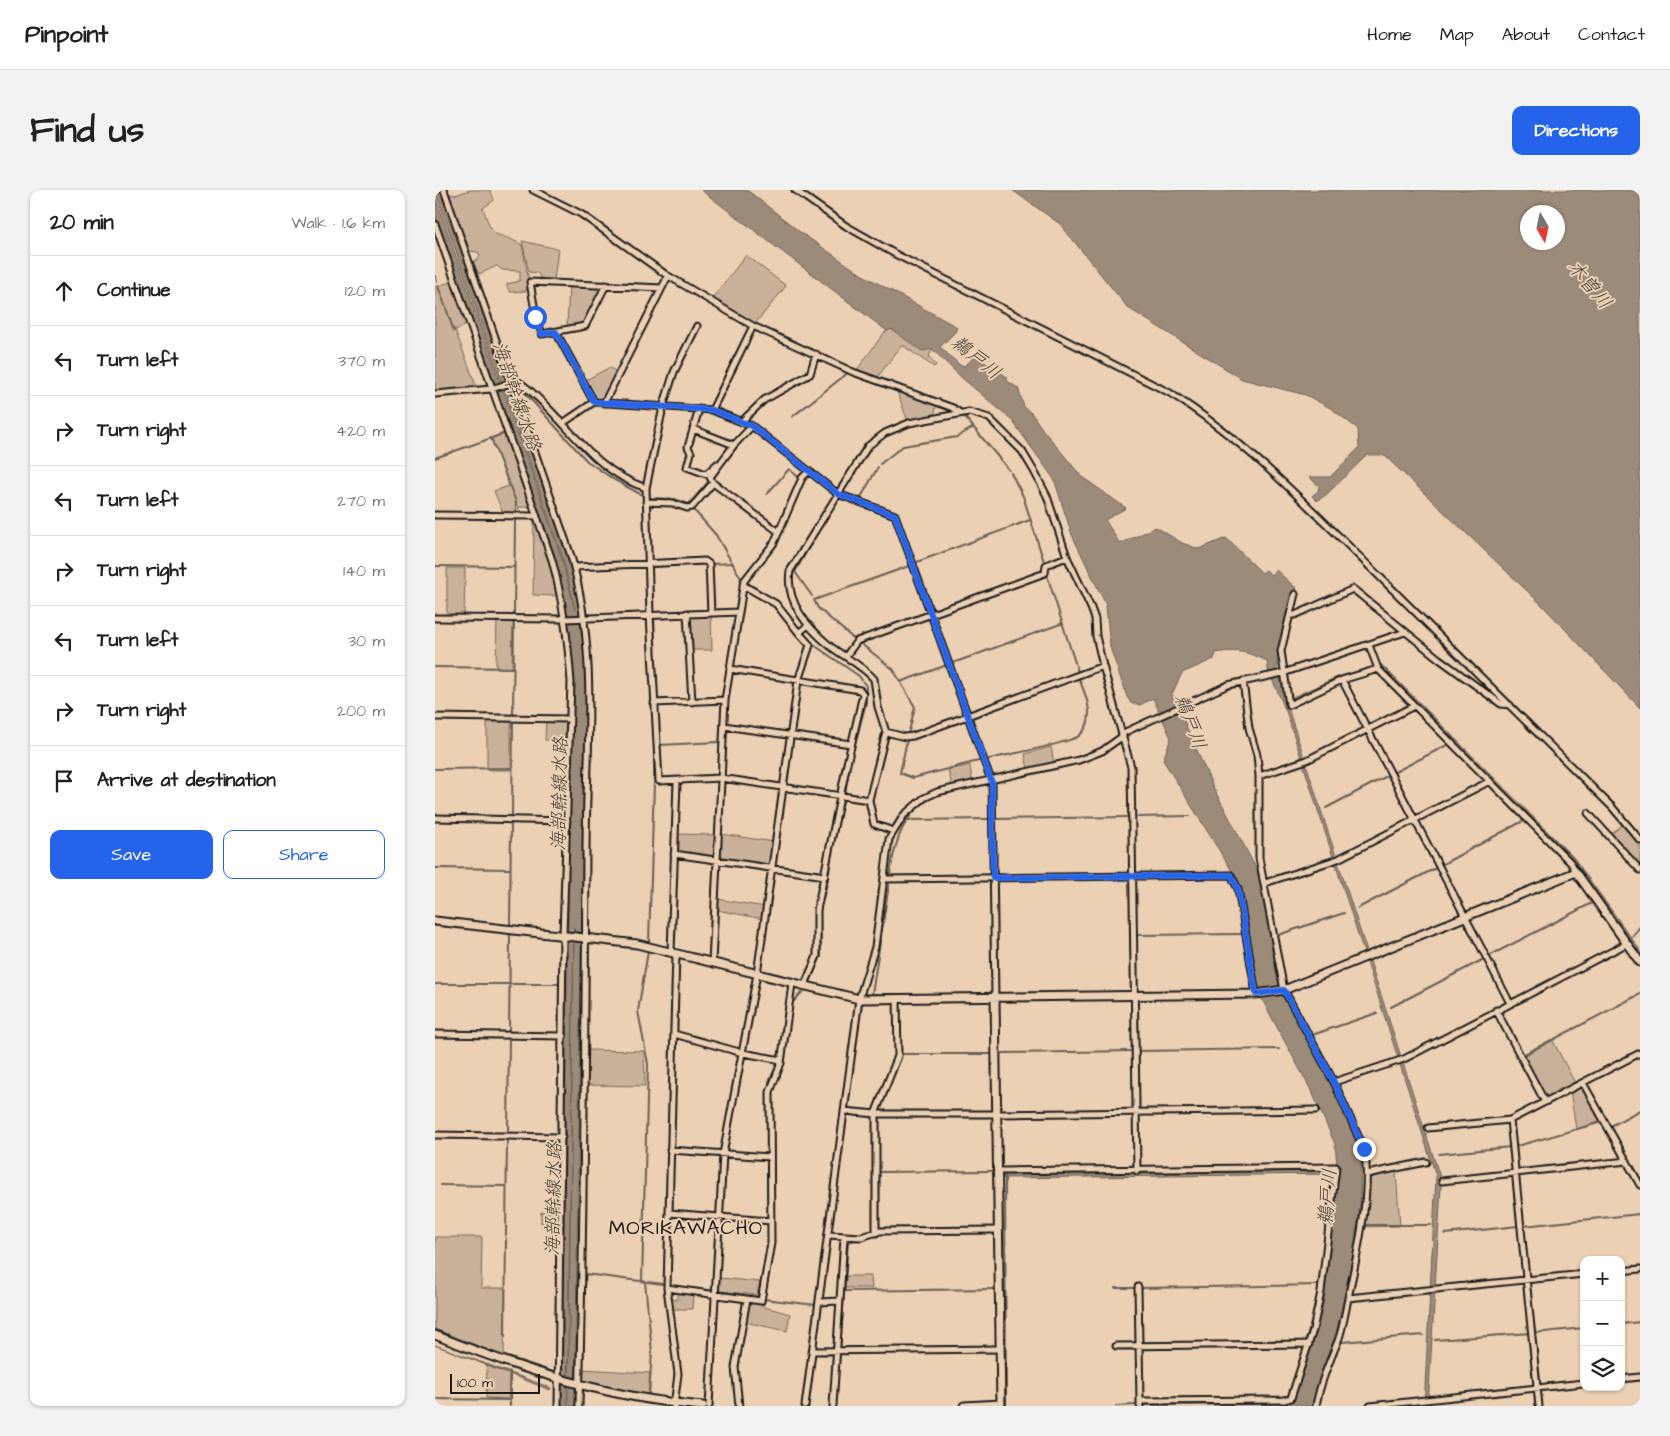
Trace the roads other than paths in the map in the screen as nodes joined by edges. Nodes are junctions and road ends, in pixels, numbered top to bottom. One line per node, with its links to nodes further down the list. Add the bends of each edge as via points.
1 (444, 190): 12 (street)
2 (533, 190): 5 (street, via 581,214)
3 (795, 190): 63 (street, via 846,226 897,255 1195,409 1321,519)
4 (435, 224): 13 (street)
5 (668, 276): 7 (street); 9 (street)
6 (606, 285): 7 (street); 10 (street, via 585,326); 10 (street, via 530,282 535,317 542,334)
7 (662, 288): 16 (street)
8 (697, 326): 17 (street, via 674,372)
9 (753, 326): 11 (street); 19 (street)
10 (556, 332): 15 (street)
11 (816, 354): 20 (street); 21 (street, via 810,374 764,400)
12 (512, 382): 13 (street); 22 (street, via 522,384); 36 (street)
13 (493, 388): 14 (street); 32 (street)
14 (435, 394)
15 (594, 402): 16 (street); 22 (street)
16 (604, 403): 17 (street)
17 (663, 407): 18 (street); 28 (street)
18 (699, 409): 19 (street); 24 (street)
19 (712, 410): 21 (street)
20 (960, 413): 29 (street, via 909,424 885,434 868,446); 34 (street, via 975,413 989,418 1022,451 1047,496)
21 (741, 422): 23 (street)
22 (563, 423): 28 (street, via 604,467)
23 (752, 426): 25 (street); 26 (street)
24 (693, 429): 25 (street); 25 (street, via 687,467 706,474)
25 (733, 447): 27 (street, via 710,477)
26 (809, 471): 29 (street); 33 (street)
27 (713, 483): 30 (street, via 690,508 672,502); 33 (street)
28 (646, 488): 30 (street)
29 (838, 494): 42 (street, via 895,515); 48 (street, via 790,571 794,603)
30 (646, 502): 35 (street)
31 (435, 516): 32 (street)
32 (537, 516): 47 (street, via 552,560)
33 (779, 532): 37 (street)
34 (1067, 557): 42 (street, via 1046,565 1045,573); 53 (street, via 1095,618)
35 (648, 563): 36 (street); 40 (street, via 708,562); 43 (street)
36 (575, 567): 45 (street)
37 (743, 584): 39 (street); 50 (street, via 776,604)
38 (1295, 594): 44 (street)
39 (739, 612): 40 (street); 55 (street)
40 (711, 613): 41 (street)
41 (687, 614): 43 (street); 61 (street)
42 (932, 614): 52 (street, via 857,641); 65 (street)
43 (650, 615): 45 (street); 62 (street)
44 (1290, 615): 49 (street, via 1353,589); 56 (street, via 1281,651)
45 (585, 617): 47 (street); 101 (street, via 590,679)
46 (435, 618): 47 (street)
47 (566, 619): 67 (street)
48 (808, 625): 50 (street); 52 (street)
49 (1405, 632): 51 (street); 63 (street, via 1501,704)
50 (799, 633): 58 (street, via 810,645)
51 (1369, 645): 54 (street); 56 (street)
52 (846, 656): 70 (street, via 873,679)
53 (1103, 666): 65 (street); 71 (street)
54 (1377, 666): 57 (street); 64 (street)
55 (730, 670): 58 (street); 60 (street)
56 (1282, 673): 57 (street, via 1288,701); 59 (street)
57 (1342, 680): 69 (street)
58 (798, 681): 72 (street); 73 (street, via 862,692 864,698)
59 (1243, 681): 71 (street); 74 (street)
60 (725, 700): 61 (street); 68 (street)
61 (692, 702): 62 (street)
62 (654, 703): 78 (street, via 658,778 662,782)
63 (1510, 705): 87 (street, via 1612,807)
64 (1414, 706): 69 (street); 77 (street)
65 (968, 716): 70 (street, via 908,737); 76 (street)
66 (435, 718): 67 (street)
67 (570, 719): 85 (street)
68 (724, 726): 72 (street); 75 (street)
69 (1367, 729): 74 (street, via 1307,760); 84 (street)
70 (886, 732): 81 (street)
71 (1123, 734): 76 (street, via 1092,756); 94 (street, via 1131,767)
72 (791, 736): 73 (street); 79 (street)
73 (851, 744): 80 (street)
74 (1259, 776): 97 (street, via 1258,847)
75 (721, 778): 78 (street); 79 (street); 89 (street)
76 (991, 779): 86 (street, via 924,798 904,815); 95 (street)
77 (1490, 781): 84 (street); 92 (street, via 1571,863)
78 (677, 782): 88 (street)
79 (783, 787): 80 (street); 90 (street)
80 (840, 796): 81 (street); 93 (street)
81 (869, 800): 86 (street, via 874,824)
82 (1588, 813): 91 (street)
83 (435, 818): 85 (street)
84 (1415, 820): 97 (street, via 1338,859); 98 (street)
85 (567, 821): 100 (street)
86 (893, 831): 96 (street)
87 (1640, 840)
88 (674, 854): 89 (street); 103 (street)
89 (717, 860): 90 (street); 104 (street)
90 (772, 868): 93 (street); 106 (street)
91 (1640, 870)
92 (1576, 872): 98 (street); 102 (street)
93 (825, 876): 108 (street, via 817,910 817,956)
94 (1133, 876): 95 (street); 110 (street, via 1231,875 1238,889); 111 (street)
95 (993, 878): 96 (street); 112 (street)
96 (884, 879): 113 (street, via 875,947)
97 (1265, 883): 109 (street)
98 (1466, 917): 109 (street); 115 (street)
99 (435, 922): 100 (street)
100 (564, 935): 101 (street); 119 (street)
101 (585, 937): 103 (street); 177 (street)
102 (1626, 944): 105 (street); 115 (street)
103 (673, 952): 104 (street); 118 (street)
104 (712, 962): 106 (street)
105 (1640, 962)
106 (757, 974): 107 (street); 120 (street)
107 (792, 984): 108 (street); 122 (street)
108 (804, 986): 113 (street)
109 (1283, 990): 110 (street); 123 (street)
110 (1256, 994): 111 (street)
111 (1134, 995): 112 (street); 128 (street)
112 (995, 998): 114 (street); 130 (street)
113 (859, 999): 114 (street); 127 (street)
114 (897, 999): 129 (street, via 898,1056)
115 (1511, 1003): 116 (street)
116 (1496, 1010): 123 (street, via 1401,1060); 125 (street)
117 (435, 1034): 119 (street)
118 (675, 1034): 120 (street); 135 (street)
119 (563, 1036): 134 (street)
120 (743, 1053): 122 (street); 136 (street)
121 (1640, 1053): 124 (street)
122 (781, 1060): 137 (street, via 769,1092)
123 (1334, 1082): 145 (street, via 1364,1149)
124 (1583, 1083): 125 (street); 138 (street)
125 (1545, 1102): 131 (street)
126 (1316, 1110): 128 (street)
127 (844, 1111): 129 (street); 153 (street)
128 (1136, 1112): 130 (street); 141 (street)
129 (875, 1114): 130 (street); 152 (street)
130 (997, 1114): 142 (street)
131 (1510, 1120): 132 (street); 143 (street)
132 (1427, 1128)
133 (435, 1136): 134 (street)
134 (562, 1137): 175 (street)
135 (670, 1150): 136 (street); 148 (street)
136 (723, 1154): 137 (street); 149 (street)
137 (770, 1157): 150 (street)
138 (1627, 1161): 143 (street); 144 (street)
139 (1425, 1162): 145 (street)
140 (1640, 1169): 144 (street)
141 (1137, 1171): 142 (street); 167 (street, via 1335,1167 1321,1292)
142 (999, 1172): 151 (street)
143 (1515, 1173): 146 (street); 158 (street)
144 (1633, 1173): 147 (street)
145 (1367, 1174): 162 (street, via 1357,1256)
146 (1443, 1181)
147 (1640, 1185)
148 (669, 1213): 149 (street); 160 (street)
149 (719, 1216): 150 (street); 161 (street)
150 (771, 1221): 163 (street, via 771,1251 761,1301)
151 (999, 1230): 152 (street); 170 (street)
152 (876, 1233): 154 (street)
153 (828, 1235): 154 (street); 165 (street)
154 (844, 1238): 164 (street)
155 (1640, 1269): 156 (street)
156 (1625, 1270)
157 (1580, 1274): 158 (street)
158 (1526, 1280): 162 (street); 178 (street)
159 (1139, 1287): 169 (street)
160 (667, 1288): 161 (street); 180 (street, via 678,1374)
161 (715, 1295): 163 (street); 185 (street)
162 (1348, 1298): 190 (street)
163 (747, 1299): 186 (street, via 735,1367)
164 (840, 1301): 165 (street); 172 (street)
165 (819, 1302): 171 (street)
166 (435, 1335): 175 (street)
167 (1309, 1344): 169 (street); 179 (street, via 1291,1398)
168 (1116, 1346): 169 (street)
169 (1139, 1346): 179 (street)
170 (1001, 1349): 172 (street); 181 (street)
171 (813, 1351): 172 (street); 187 (street)
172 (837, 1351): 188 (street)
173 (1640, 1377): 174 (street)
174 (1625, 1379)
175 (559, 1380): 177 (street); 182 (street)
176 (1580, 1383): 178 (street)
177 (579, 1385): 180 (street); 183 (street)
178 (1537, 1388): 191 (street); 192 (street)
179 (1140, 1404)
180 (675, 1405): 184 (street)
181 (1001, 1405): 189 (street)
182 (558, 1406)
183 (579, 1406)
184 (703, 1406)
185 (709, 1406)
186 (739, 1406)
187 (805, 1406)
188 (833, 1406)
189 (964, 1406)
190 (1316, 1406)
191 (1370, 1406)
192 (1539, 1406)

